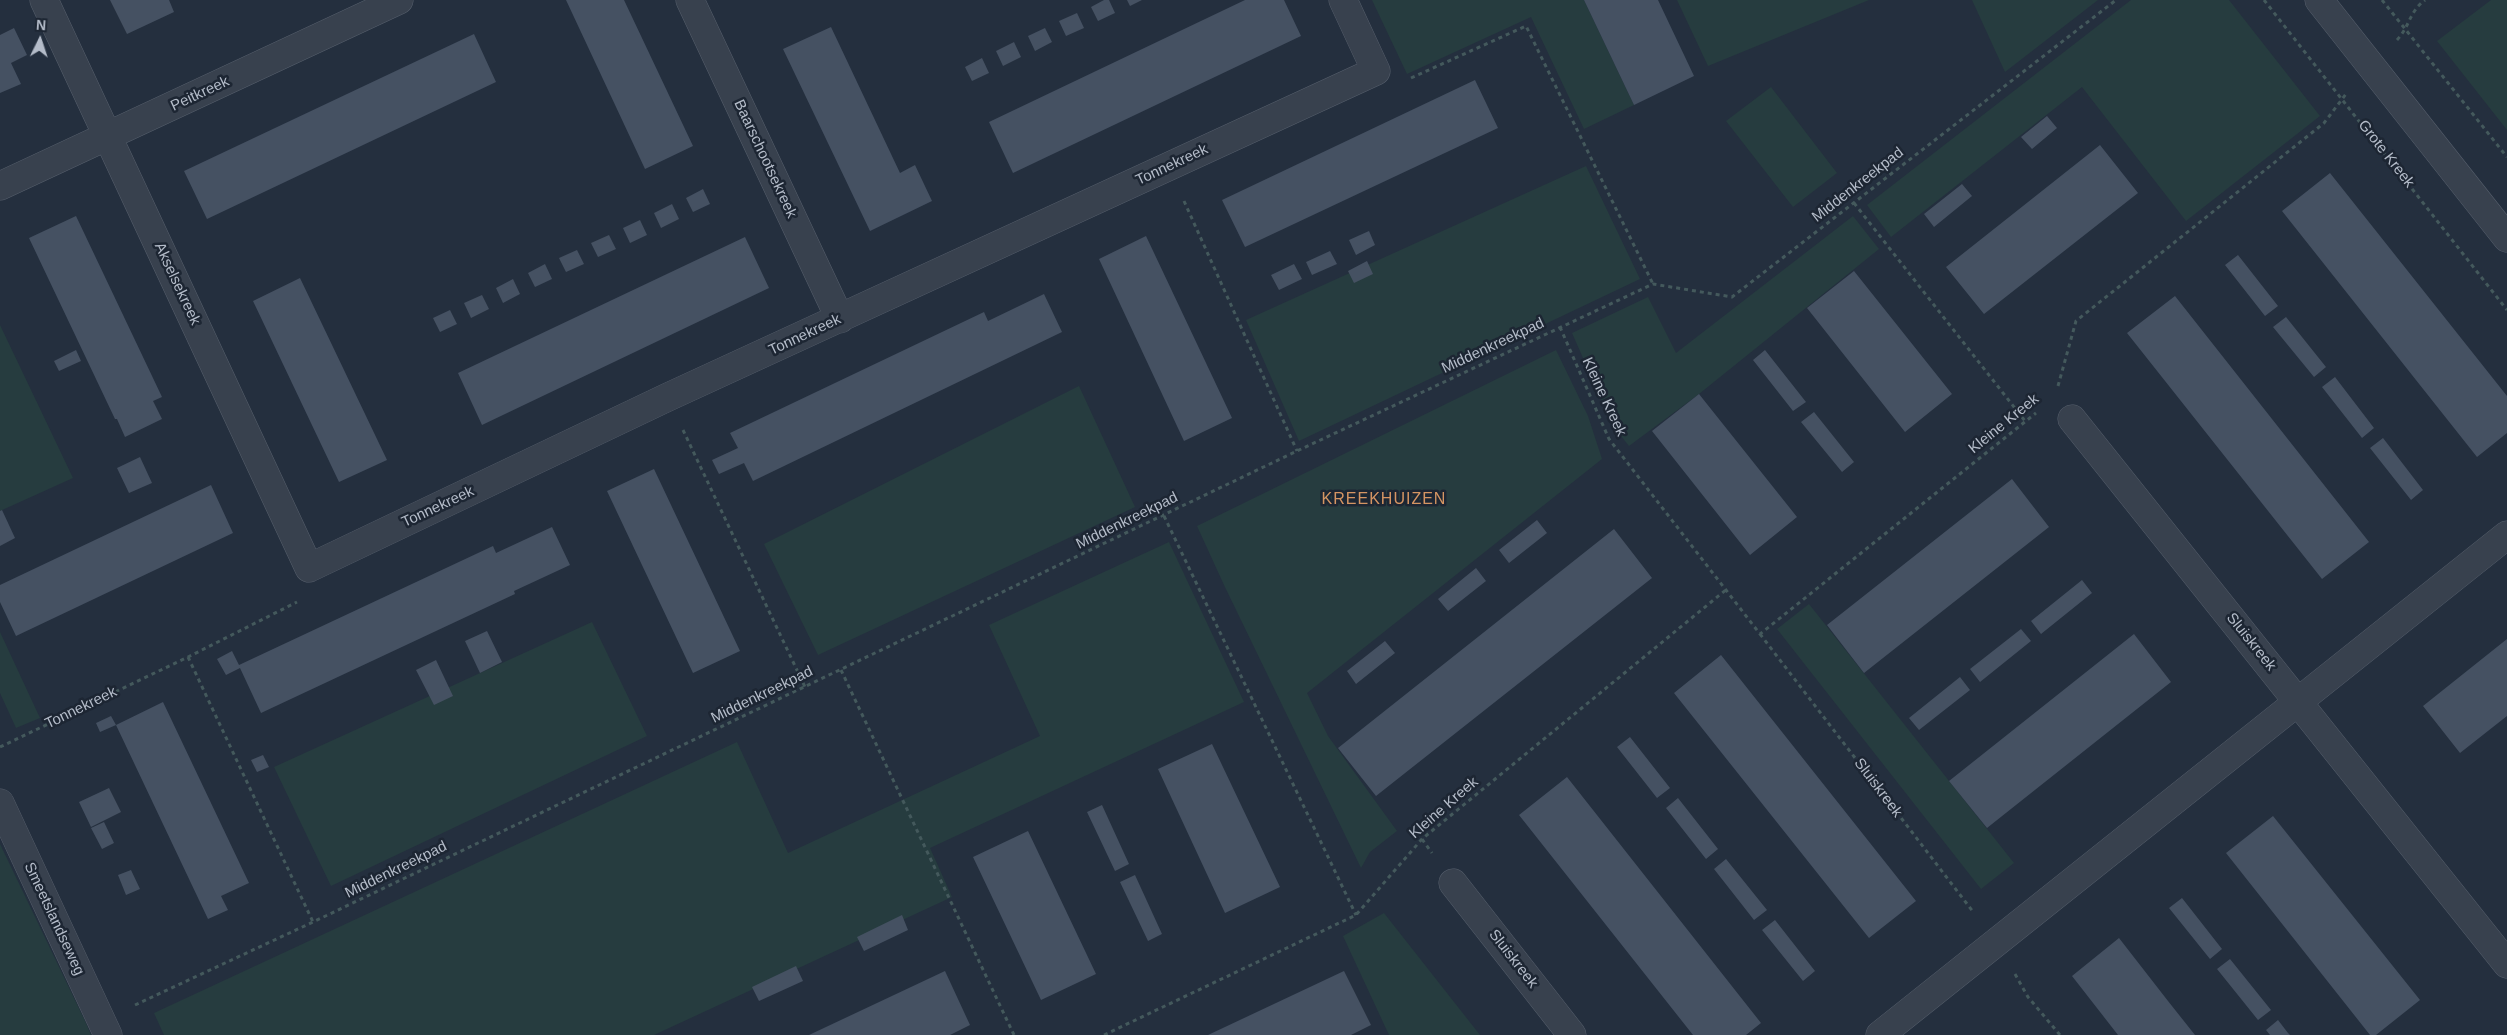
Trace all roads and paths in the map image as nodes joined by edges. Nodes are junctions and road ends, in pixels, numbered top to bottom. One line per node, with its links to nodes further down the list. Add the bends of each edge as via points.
1 (44, 0): 14 (street, Akselsekreek)
2 (399, 0): 14 (street, Peitkreek)
3 (690, 0): 22 (street, Baarschootsekreek)
4 (1343, 0): 12 (street)
5 (2116, 0): 18 (path, Middenkreekpad)
6 (2264, 0): 13 (path, Grote Kreek)
7 (2319, 0): 11 (street)
8 (2382, 0): 10 (path)
9 (2425, 0): 10 (path, Kleine Kreek, via 2414,9)
10 (2406, 30): 11 (path, Kleine Kreek); 15 (path)
11 (2372, 67): 13 (path, Kleine Kreek); 19 (street)
12 (1376, 71): 16 (street, Tonnekreek); 20 (path, via 1402,82 1526,26)
13 (2342, 98): 21 (path, Grote Kreek); 24 (path, Kleine Kreek, via 2324,122 2076,322)
14 (108, 137): 17 (street, Peitkreek); 32 (street, Akselsekreek)
15 (2507, 157)
16 (1169, 167): 22 (street, Tonnekreek); 29 (path)
17 (0, 186)
18 (1854, 202): 20 (path, Middenkreekpad, via 1732,297); 28 (path)
19 (2507, 238)
20 (1653, 284): 23 (path, Middenkreekpad)
21 (2507, 310)
22 (840, 319): 25 (street, Tonnekreek)
23 (1560, 327): 29 (path, Middenkreekpad); 33 (path, Kleine Kreek, via 1609,439)
24 (2057, 388)
25 (668, 397): 32 (street, Tonnekreek); 37 (path)
26 (2040, 410): 28 (path, Kleine Kreek)
27 (2072, 419): 38 (street, Sluiskreek)
28 (2025, 421): 34 (path, Kleine Kreek)
29 (1298, 451): 30 (path, Middenkreekpad)
30 (1164, 516): 36 (path, Middenkreekpad); 42 (path)
31 (2507, 535): 38 (street)
32 (309, 568): 35 (path, Tonnekreek, via 301,600)
33 (1727, 589): 34 (path, Kleine Kreek); 42 (path, Kleine Kreek, via 1422,839)
34 (1760, 634): 44 (path, Sluiskreek)
35 (188, 657): 39 (path, Tonnekreek); 43 (path)
36 (841, 670): 37 (path, Middenkreekpad); 47 (path)
37 (805, 687): 43 (path, Middenkreekpad)
38 (2298, 702): 44 (street); 45 (street, Sluiskreek)
39 (0, 747)
40 (0, 803): 46 (street, Smeetslandseweg)
41 (1454, 883): 49 (street, Sluiskreek)
42 (1356, 915): 48 (path, Kleine Kreek)
43 (313, 922): 46 (path, Middenkreekpad)
44 (1996, 942): 50 (street); 51 (path, Sluiskreek, via 2028,997)
45 (2507, 964)
46 (104, 1028)
47 (1014, 1035)
48 (1104, 1035)
49 (1572, 1035)
50 (1880, 1035)
51 (2060, 1035)

